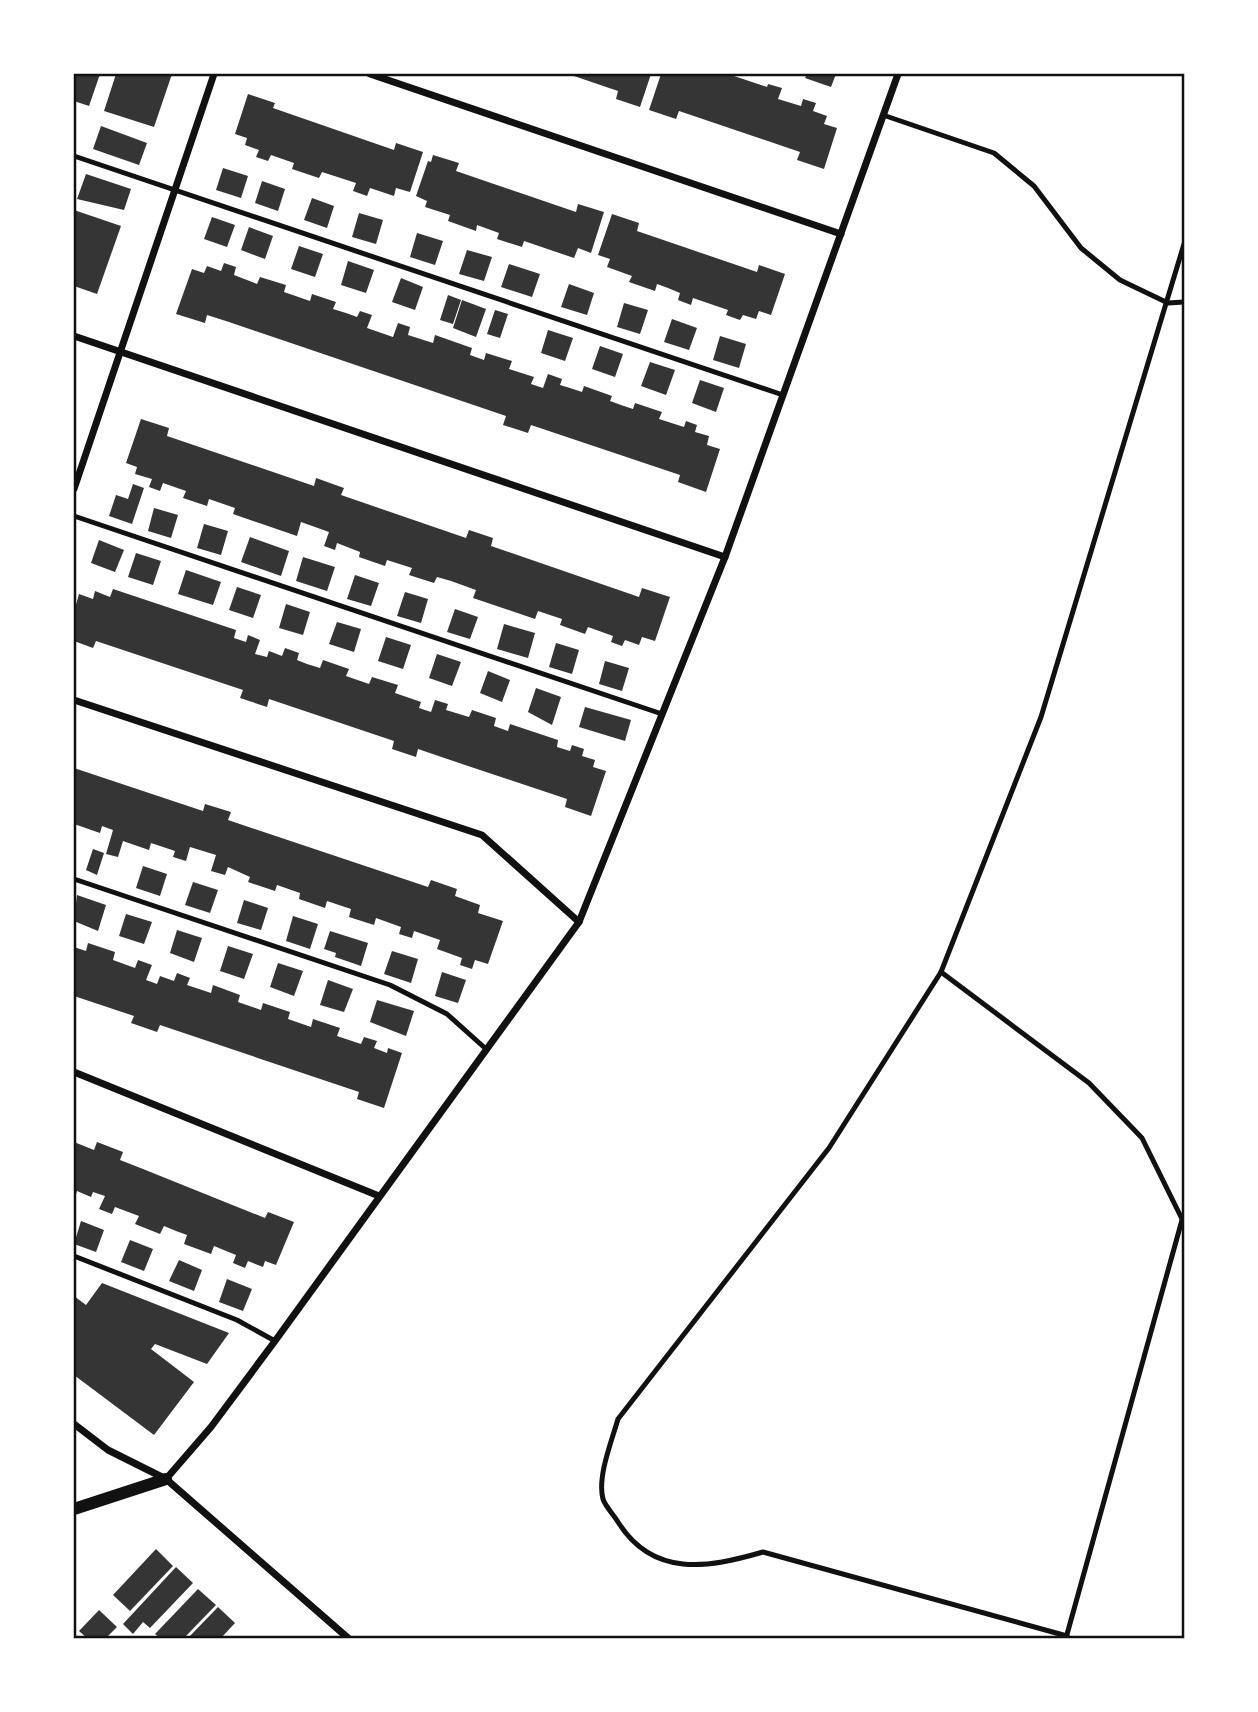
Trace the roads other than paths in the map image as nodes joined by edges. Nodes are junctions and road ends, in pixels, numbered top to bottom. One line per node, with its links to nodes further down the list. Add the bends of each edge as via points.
1 (214, 74): 6 (street)
2 (370, 74): 7 (street)
3 (896, 74): 4 (street)
4 (883, 115): 7 (street); 10 (lane, via 994,153 1034,186 1081,248 1120,280)
5 (74, 156): 6 (lane)
6 (175, 189): 12 (street); 13 (lane)
7 (841, 234): 13 (street)
8 (1185, 244): 10 (lane)
9 (1185, 302): 10 (lane)
10 (1168, 303): 21 (lane, via 1041,717)
11 (74, 336): 12 (street)
12 (120, 352): 14 (street); 16 (street)
13 (783, 395): 16 (street)
14 (74, 489)
15 (74, 516): 18 (lane)
16 (725, 557): 18 (street)
17 (74, 700): 20 (street, via 482,835)
18 (662, 715): 20 (street)
19 (74, 879): 22 (lane, via 390,985 447,1014)
20 (579, 922): 22 (street)
21 (941, 972): 25 (lane, via 1089,1083 1142,1138); 31 (lane, via 829,1148 618,1419 605,1464 603,1499 627,1537 668,1564 720,1564 763,1552)
22 (486, 1049): 24 (street)
23 (74, 1072): 24 (street)
24 (379, 1196): 27 (street)
25 (1184, 1222): 31 (lane)
26 (74, 1256): 27 (lane, via 237,1320)
27 (275, 1341): 29 (street)
28 (74, 1424): 29 (street, via 108,1450)
29 (166, 1479): 30 (street); 32 (street)
30 (74, 1509)
31 (1066, 1637)
32 (348, 1639)

